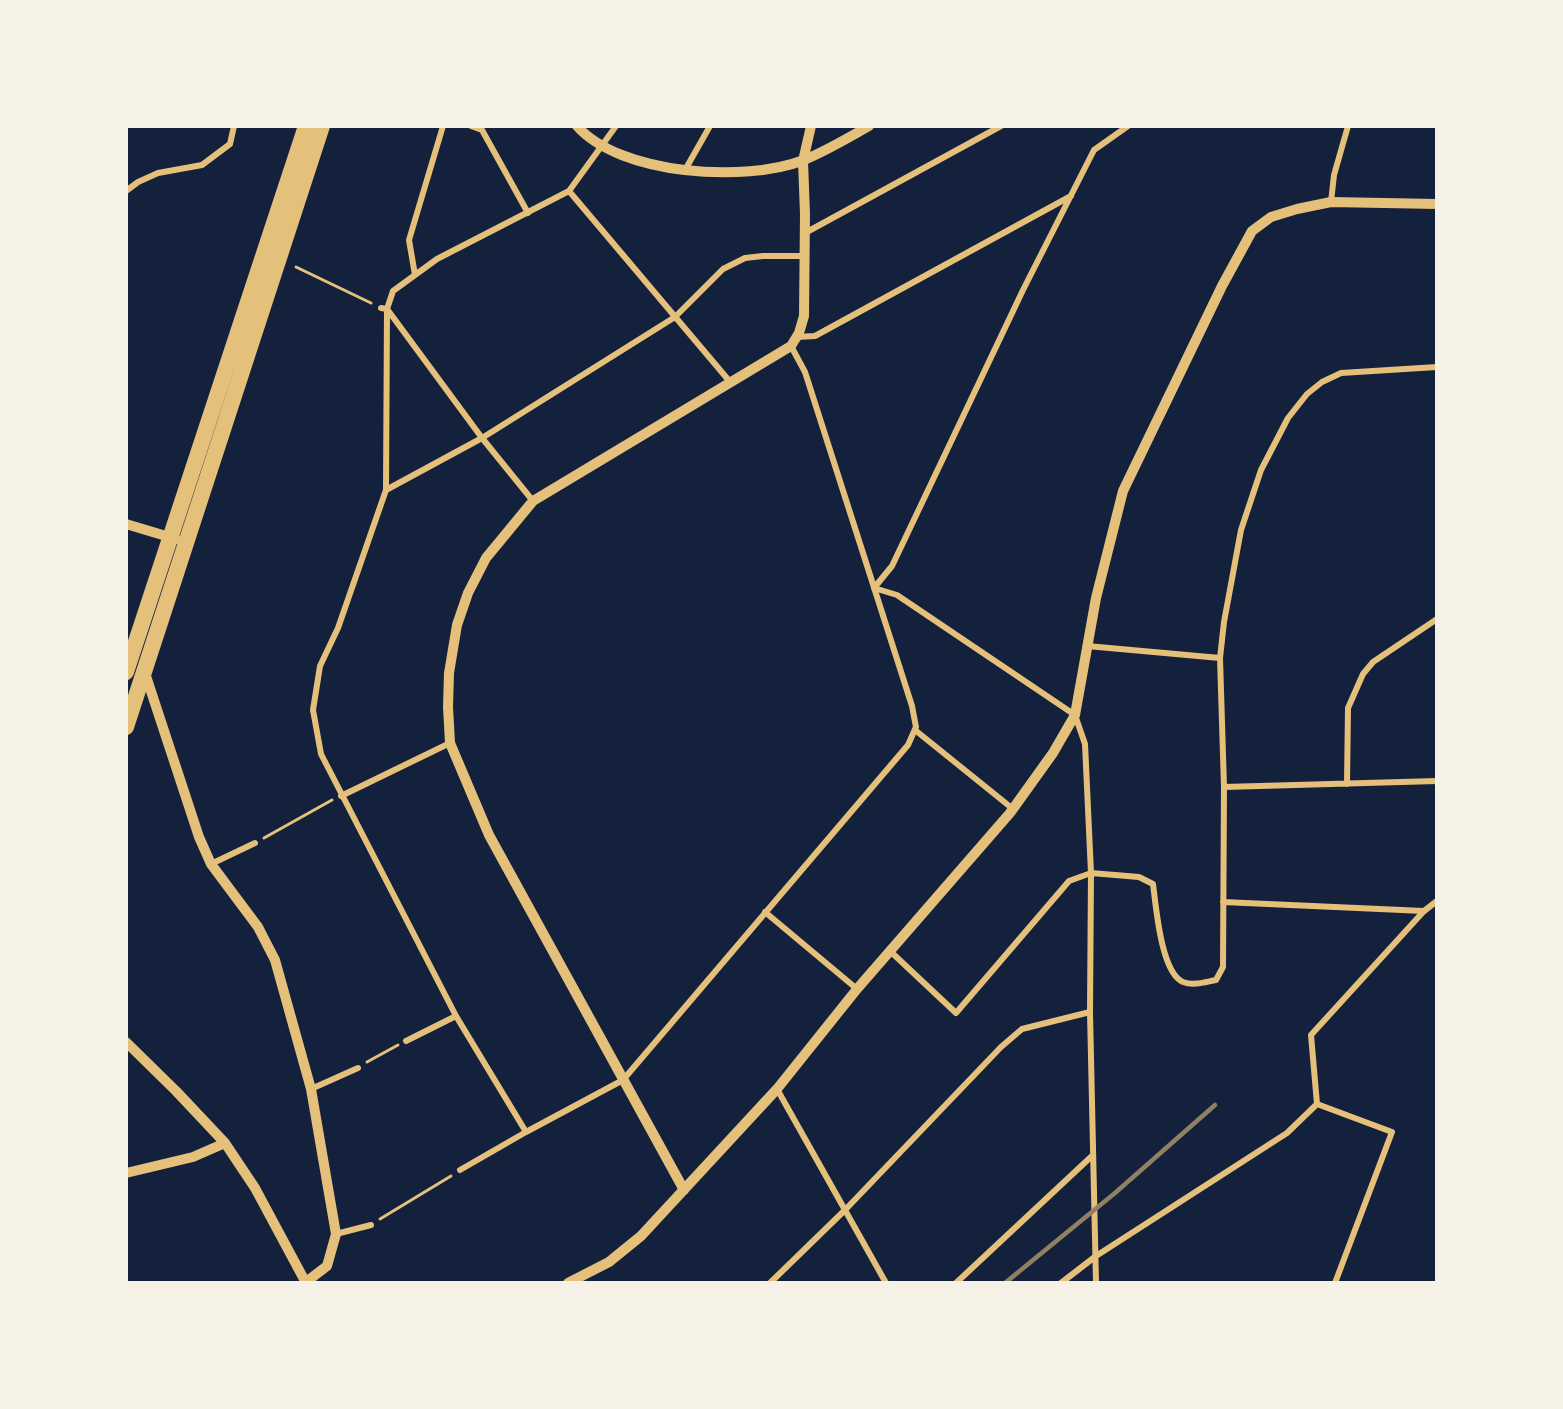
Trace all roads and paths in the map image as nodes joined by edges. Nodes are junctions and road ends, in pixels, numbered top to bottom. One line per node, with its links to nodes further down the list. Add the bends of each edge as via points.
1 (234, 126): 17 (street, via 230,144 202,165 158,173)
2 (306, 126): 36 (highway)
3 (322, 126): 36 (highway)
4 (443, 126): 26 (street, via 409,240)
5 (471, 126): 22 (street, via 482,130)
6 (577, 126): 14 (street)
7 (616, 126): 14 (street)
8 (710, 126): 16 (street)
9 (811, 126): 15 (street)
10 (869, 126): 15 (street)
11 (1001, 126): 23 (street)
12 (1128, 126): 19 (street, via 1094,150)
13 (1348, 126): 20 (street)
14 (601, 145): 16 (street, via 637,160); 18 (street)
15 (803, 160): 16 (street, via 755,172); 23 (street)
16 (685, 171)
17 (126, 191)
18 (569, 191): 22 (street); 28 (street)
19 (1071, 196): 29 (street, via 815,336); 37 (street, via 892,566)
20 (1331, 202): 21 (street); 39 (street, via 1271,217 1252,231 1239,253 1123,491)
21 (1437, 204)
22 (528, 213): 26 (street, via 437,259)
23 (805, 234): 24 (street)
24 (805, 256): 28 (street, via 745,258 723,269); 29 (street, via 804,316)
25 (296, 267): 27 (path)
26 (415, 275): 27 (street, via 393,291)
27 (384, 308): 32 (street); 33 (street)
28 (675, 317): 31 (street); 32 (street)
29 (794, 341): 31 (street); 37 (street)
30 (1437, 367): 40 (street, via 1341,373 1307,394 1288,418 1261,470 1241,530)
31 (731, 383): 34 (street)
32 (482, 438): 33 (street); 34 (street)
33 (386, 490): 50 (street, via 338,628 320,666 313,710 321,754)
34 (533, 501): 46 (street, via 486,558 460,614 449,673)
35 (126, 524): 36 (street)
36 (179, 540): 41 (highway); 42 (highway)
37 (874, 588): 43 (street, via 897,595); 45 (street, via 912,706)
38 (1437, 619): 48 (street, via 1373,662 1363,674 1348,708)
39 (1087, 646): 40 (street); 43 (street)
40 (1220, 658): 49 (street)
41 (126, 672)
42 (144, 672): 44 (highway); 53 (street)
43 (1075, 715): 51 (street); 54 (street, via 1085,744)
44 (126, 728)
45 (915, 730): 51 (street); 58 (street, via 908,744)
46 (450, 743): 50 (street); 66 (street, via 489,835)
47 (1437, 781): 48 (street)
48 (1347, 784): 49 (street)
49 (1224, 787): 56 (street)
50 (341, 796): 52 (path); 62 (street)
51 (1013, 809): 59 (street)
52 (255, 843): 53 (street)
53 (211, 864): 67 (street, via 258,927 275,960)
54 (1091, 873): 56 (street, via 1139,877 1153,884 1162,945 1173,975 1194,984 1216,980 1223,967); 59 (street, via 1069,881 956,1013); 61 (street)
55 (1437, 901): 57 (street)
56 (1223, 902): 57 (street)
57 (1424, 911): 69 (street, via 1311,1035)
58 (765, 912): 60 (street); 66 (street)
59 (890, 951): 60 (street)
60 (857, 989): 68 (street)
61 (1090, 1012): 72 (street); 76 (street, via 1022,1029)
62 (456, 1016): 63 (street); 70 (street)
63 (406, 1041): 65 (path)
64 (126, 1042): 71 (street)
65 (358, 1068): 67 (street)
66 (623, 1080): 70 (street); 75 (street)
67 (311, 1089): 78 (street)
68 (777, 1089): 75 (street); 76 (street)
69 (1317, 1104): 79 (street, via 1287,1133); 87 (street, via 1392,1132)
70 (526, 1132): 73 (street)
71 (225, 1143): 74 (street, via 193,1157); 80 (street, via 255,1188)
72 (1093, 1155): 79 (street); 84 (street)
73 (460, 1170): 77 (path)
74 (126, 1173)
75 (684, 1190): 81 (street, via 641,1236 609,1262)
76 (845, 1210): 82 (street); 83 (street)
77 (371, 1225): 78 (street)
78 (336, 1234): 80 (street, via 327,1266)
79 (1096, 1256): 85 (street); 86 (street)
80 (306, 1283)
81 (568, 1283)
82 (770, 1283)
83 (886, 1283)
84 (956, 1283)
85 (1061, 1283)
86 (1096, 1283)
87 (1335, 1283)

